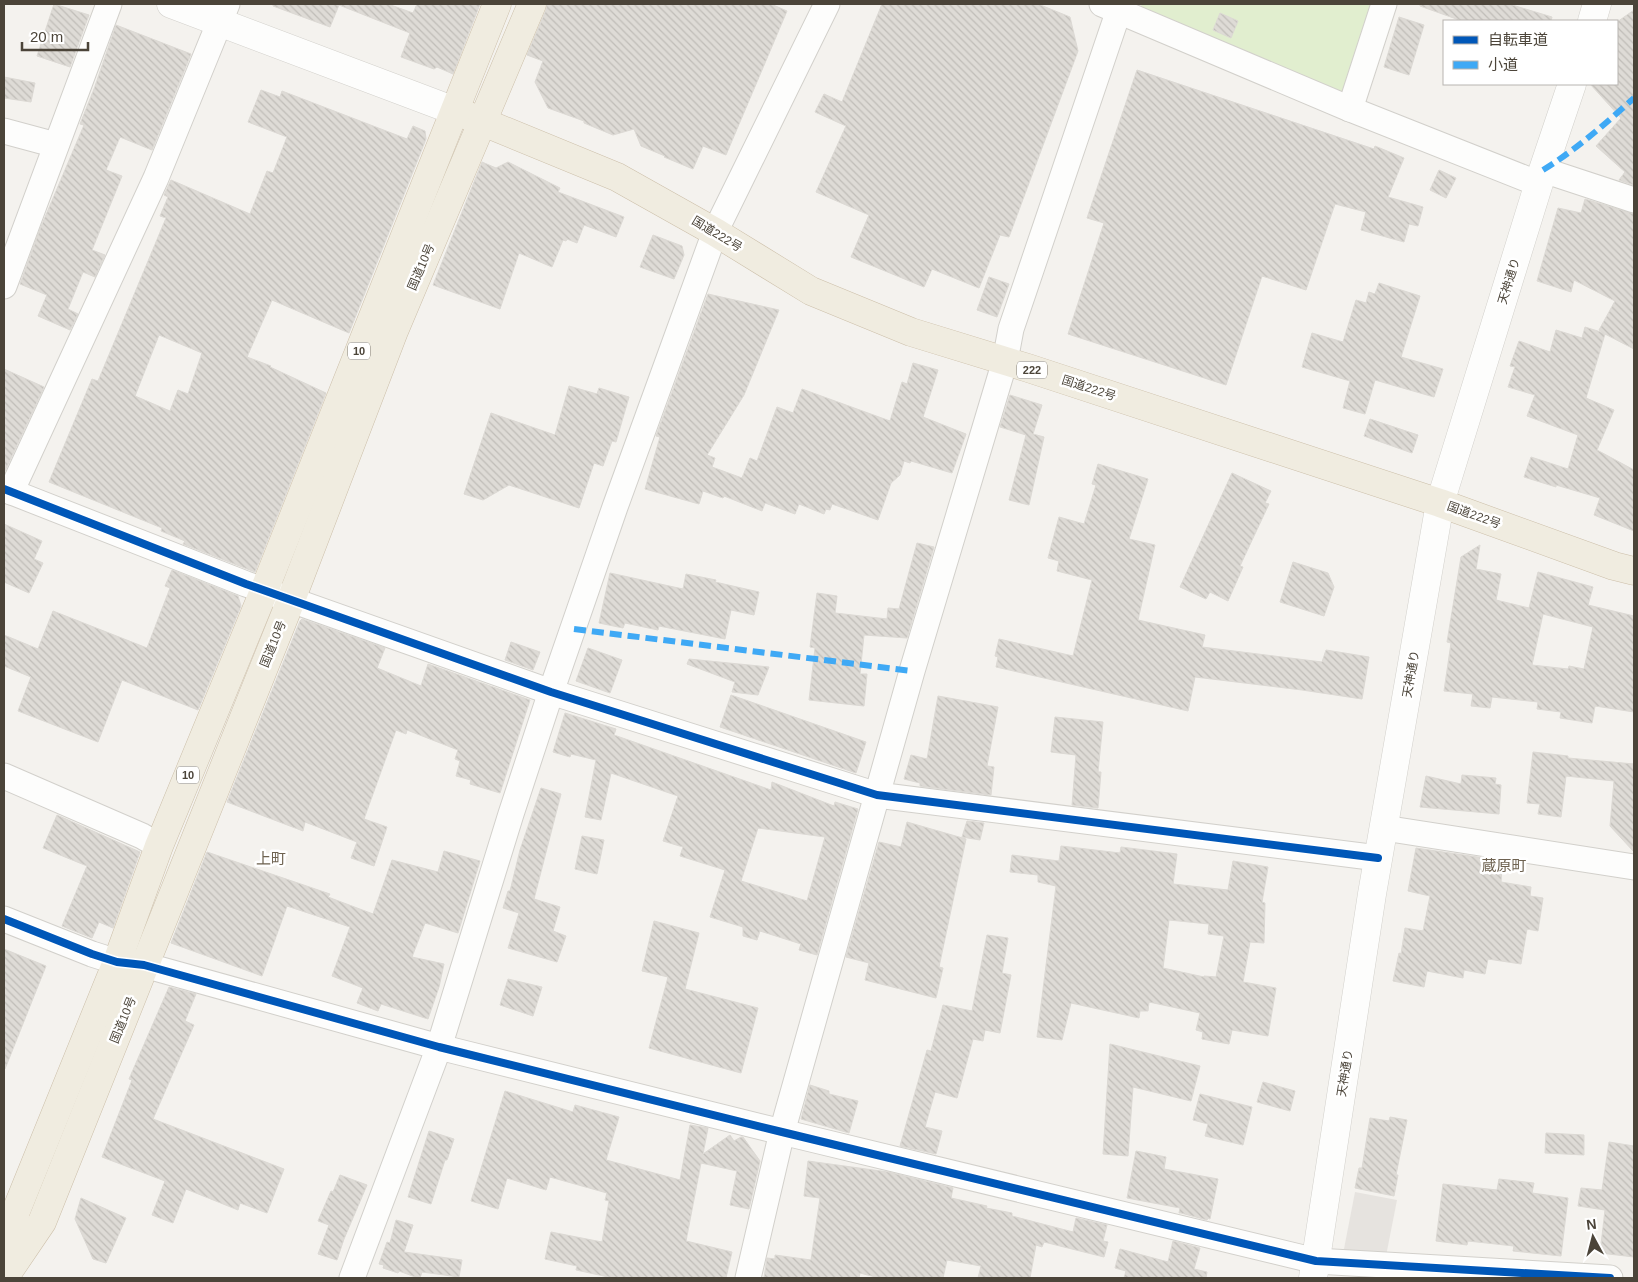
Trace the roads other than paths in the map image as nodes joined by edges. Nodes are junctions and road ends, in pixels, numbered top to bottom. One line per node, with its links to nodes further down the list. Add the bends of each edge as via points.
1 (109, 4): 16 (street)
2 (171, 4): 9 (street)
3 (497, 4): 13 (highway, 国道10号 / 10)
4 (532, 4): 14 (highway, 国道10号 / 10)
5 (827, 4): 19 (street)
6 (1384, 4): 12 (street)
7 (1597, 4): 10 (street)
8 (1114, 6): 12 (street); 21 (street, via 1011,330)
9 (223, 13): 13 (street); 22 (street, via 156,178)
10 (1592, 20)
11 (1572, 85): 17 (street, 天神通り)
12 (1350, 109): 17 (street)
13 (455, 111): 14 (highway, 国道222号 / 222); 25 (highway, 国道10号 / 10)
14 (482, 122): 19 (highway, 国道222号 / 222, via 617,177); 26 (highway, 国道10号 / 10, via 394,331)
15 (4, 131): 16 (street)
16 (56, 145): 20 (street)
17 (1541, 177): 18 (street); 23 (street, 天神通り)
18 (1634, 200)
19 (715, 232): 21 (highway, 国道222号 / 222, via 811,291 910,332); 27 (street)
20 (4, 286)
21 (1006, 361): 23 (highway, 国道222号 / 222); 29 (street)
22 (7, 491): 25 (street)
23 (1440, 503): 24 (highway, 国道222号 / 222); 30 (street, 天神通り)
24 (1634, 571)
25 (264, 590): 26 (street); 31 (highway, 国道10号 / 10)
26 (291, 600): 27 (street); 36 (highway, 国道10号 / 10)
27 (551, 692): 29 (street); 37 (street)
28 (4, 776): 31 (street)
29 (877, 795): 32 (street); 38 (street)
30 (1384, 828): 32 (street, 天神通り); 33 (street)
31 (159, 846): 35 (highway, 国道10号 / 10)
32 (1378, 858): 40 (street, 天神通り)
33 (1634, 867)
34 (4, 919): 35 (street)
35 (117, 962): 36 (street); 39 (highway, 国道10号 / 10, via 16,1211)
36 (144, 965): 37 (street); 41 (highway, 国道10号 / 10, via 42,1222)
37 (439, 1047): 38 (street); 42 (street)
38 (782, 1132): 40 (street); 43 (street)
39 (4, 1264)
40 (1315, 1270): 44 (street)
41 (4, 1278)
42 (352, 1278)
43 (748, 1278)
44 (1610, 1278)

